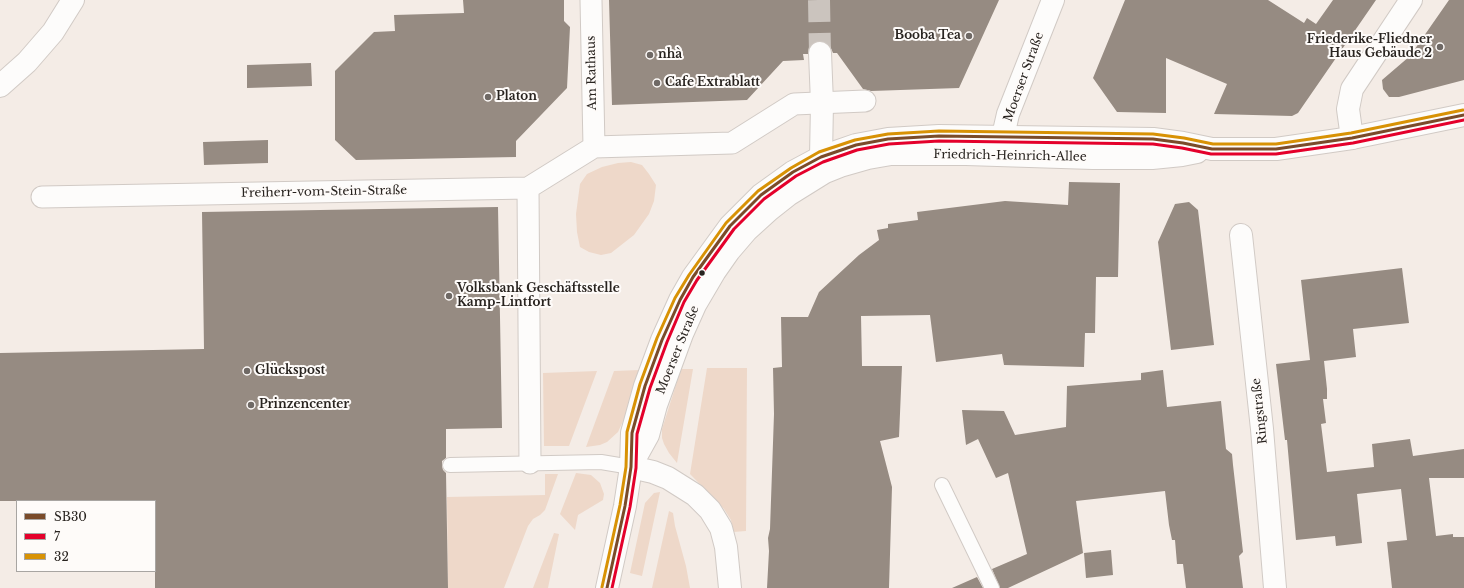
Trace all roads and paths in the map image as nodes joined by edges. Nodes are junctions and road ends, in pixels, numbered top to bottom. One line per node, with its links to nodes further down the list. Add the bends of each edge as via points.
1 (73, 0): 6 (main road, via 53,32 27,62)
2 (591, 0): 12 (street, Am Rathaus)
3 (1053, 0): 11 (main road, Moerser Straße, via 1008,114)
4 (1411, 0): 10 (main road, via 1352,89 1348,109)
5 (820, 53): 8 (main road)
6 (0, 86)
7 (865, 101): 8 (street)
8 (822, 102): 12 (street, via 794,104 732,143); 13 (main road)
9 (1464, 115): 10 (main road, Friedrich-Heinrich-Allee)
10 (1352, 138): 11 (main road, Friedrich-Heinrich-Allee, via 1276,149 1212,149 1183,142 1153,139)
11 (1003, 146): 13 (main road, Friedrich-Heinrich-Allee, via 932,136 888,139 856,145); 14 (main road, Friedrich-Heinrich-Allee, via 868,158 825,172)
12 (594, 147): 15 (street)
13 (821, 157): 20 (main road, Moerser Straße, via 792,172 761,194 730,226 693,277 662,340 645,386 632,433)
14 (813, 180): 20 (main road, Moerser Straße, via 788,194 747,230 728,251 707,284 694,305 661,392 648,435)
15 (528, 188): 16 (street, Freiherr-vom-Stein-Straße); 18 (street)
16 (42, 197)
17 (1241, 235): 25 (main road, Ringstraße, via 1262,429)
18 (530, 462): 19 (lane); 20 (lane, via 601,462)
19 (450, 465)
20 (631, 467): 22 (main road, Moerser Straße); 23 (main road, via 668,478 695,495 710,510 722,528)
21 (942, 485): 24 (lane)
22 (607, 588)
23 (730, 588)
24 (992, 588)
25 (1275, 588)

